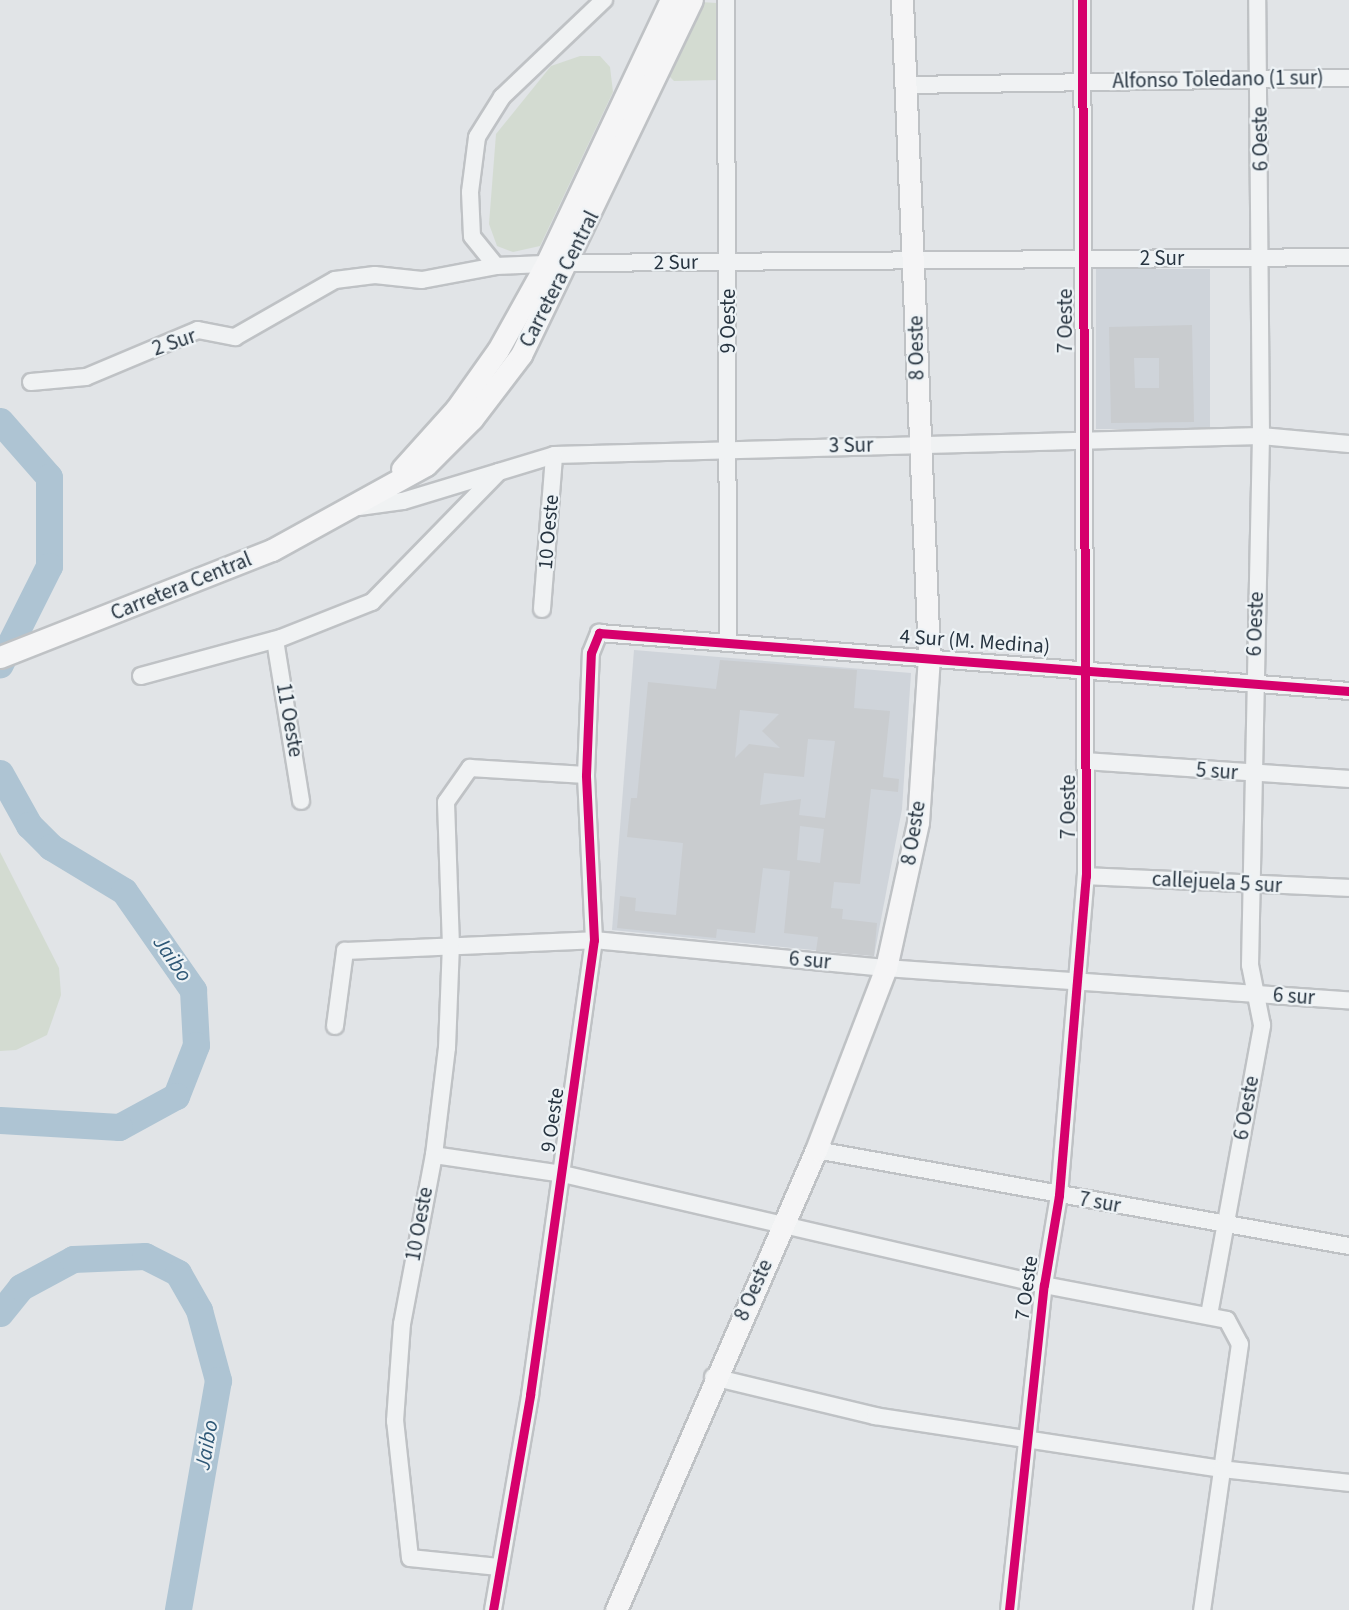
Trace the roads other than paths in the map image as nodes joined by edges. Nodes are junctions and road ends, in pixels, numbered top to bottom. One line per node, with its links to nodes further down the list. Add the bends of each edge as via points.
1 (604, 0): 19 (street, via 502,97 477,137 470,192 472,236)
2 (671, 0): 18 (main road, Carretera Central)
3 (693, 0): 17 (main road, Carretera Central)
4 (726, 0): 16 (street, 9 Oeste)
5 (902, 0): 11 (main road, 8 Oeste)
6 (1082, 0): 10 (street, 7 Oeste)
7 (1257, 0): 8 (street, 6 Oeste)
8 (1259, 78): 9 (street, Alfonso Toledano (1 sur)); 10 (street, Alfonso Toledano (1 sur)); 14 (street, 6 Oeste)
9 (1349, 78)
10 (1080, 81): 11 (street, Alfonso Toledano (1 sur)); 13 (street, 7 Oeste)
11 (906, 85): 15 (main road, 8 Oeste)
12 (1349, 257): 14 (street, 2 Sur)
13 (1083, 258): 14 (street, 2 Sur); 15 (street, 2 Sur); 22 (street, 7 Oeste)
14 (1261, 258): 21 (street, 6 Oeste)
15 (913, 259): 16 (street, 2 Sur); 23 (main road, 8 Oeste)
16 (728, 261): 17 (street, 2 Sur); 25 (street, 9 Oeste)
17 (569, 262): 18 (street, 2 Sur); 28 (main road, Carretera Central, via 521,355 472,419 426,465)
18 (546, 264): 19 (street, 2 Sur); 28 (main road, Carretera Central, via 498,350 456,409 413,459)
19 (496, 266): 20 (street, 2 Sur, via 422,280 375,275 336,280 235,337 198,330 86,377)
20 (31, 382)
21 (1261, 436): 22 (street, 3 Sur); 24 (street, 3 Sur); 37 (street, 6 Oeste)
22 (1084, 439): 23 (street, 3 Sur); 35 (street, 7 Oeste)
23 (918, 444): 25 (street, 3 Sur); 33 (main road, 8 Oeste)
24 (1349, 444)
25 (728, 447): 26 (street, 3 Sur); 32 (street, 9 Oeste)
26 (554, 454): 27 (street, 3 Sur); 29 (street, 10 Oeste)
27 (500, 471): 28 (street, 3 Sur, via 403,501); 31 (street, via 372,602)
28 (359, 507): 34 (main road, Carretera Central, via 272,550)
29 (542, 609)
30 (599, 633): 32 (street, 4 Sur (M. Medina)); 41 (street, 9 Oeste, via 591,653)
31 (275, 640): 36 (street); 43 (street, 11 Oeste)
32 (728, 643): 33 (street, 4 Sur (M. Medina))
33 (929, 656): 35 (street, 4 Sur (M. Medina)); 49 (main road, 8 Oeste, via 918,822)
34 (0, 657)
35 (1087, 667): 37 (street, 4 Sur (M. Medina)); 39 (street, 7 Oeste)
36 (141, 676)
37 (1253, 682): 38 (street, 4 Sur (M. Medina)); 40 (street, 6 Oeste)
38 (1349, 691)
39 (1085, 761): 40 (street, 5 sur); 44 (street, 7 Oeste)
40 (1254, 774): 42 (street, 5 sur); 45 (street, 6 Oeste)
41 (586, 775): 47 (street, 9 Oeste); 48 (street, 10 Oeste, via 470,768 446,802)
42 (1349, 779)
43 (301, 801)
44 (1086, 876): 45 (street, callejuela 5 sur); 50 (street, 7 Oeste)
45 (1251, 884): 46 (street, callejuela 5 sur); 51 (street, 6 Oeste, via 1250,965)
46 (1349, 888)
47 (594, 940): 48 (street, 6 sur); 49 (street, 6 sur); 56 (street, 9 Oeste)
48 (451, 946): 53 (street, 6 sur, via 345,951); 55 (street, 10 Oeste, via 447,1048)
49 (886, 968): 50 (street, 6 sur); 54 (main road, 8 Oeste)
50 (1079, 981): 51 (street, 6 sur); 57 (street, 7 Oeste)
51 (1257, 993): 52 (street, 6 sur); 59 (street, 6 Oeste, via 1262,1025)
52 (1349, 1000)
53 (335, 1026)
54 (816, 1150): 57 (street, 7 sur); 58 (main road, 8 Oeste)
55 (434, 1155): 56 (street); 67 (street, 10 Oeste, via 402,1324 395,1420 410,1558)
56 (563, 1174): 58 (street); 67 (street, 9 Oeste)
57 (1059, 1195): 59 (street, 7 sur); 61 (street, 7 Oeste)
58 (784, 1222): 61 (street); 63 (main road, 8 Oeste)
59 (1225, 1226): 60 (street, 7 sur); 62 (street, 6 Oeste)
60 (1349, 1246)
61 (1044, 1284): 62 (street); 64 (street, 7 Oeste)
62 (1209, 1315): 65 (street, via 1227,1320 1240,1344)
63 (713, 1377): 64 (street, via 875,1416); 69 (main road, 8 Oeste)
64 (1025, 1440): 65 (street); 70 (street, 7 Oeste)
65 (1221, 1469): 66 (street); 71 (street)
66 (1349, 1483)
67 (498, 1568): 68 (street, 9 Oeste)
68 (493, 1610)
69 (616, 1610)
70 (1009, 1610)
71 (1202, 1610)

